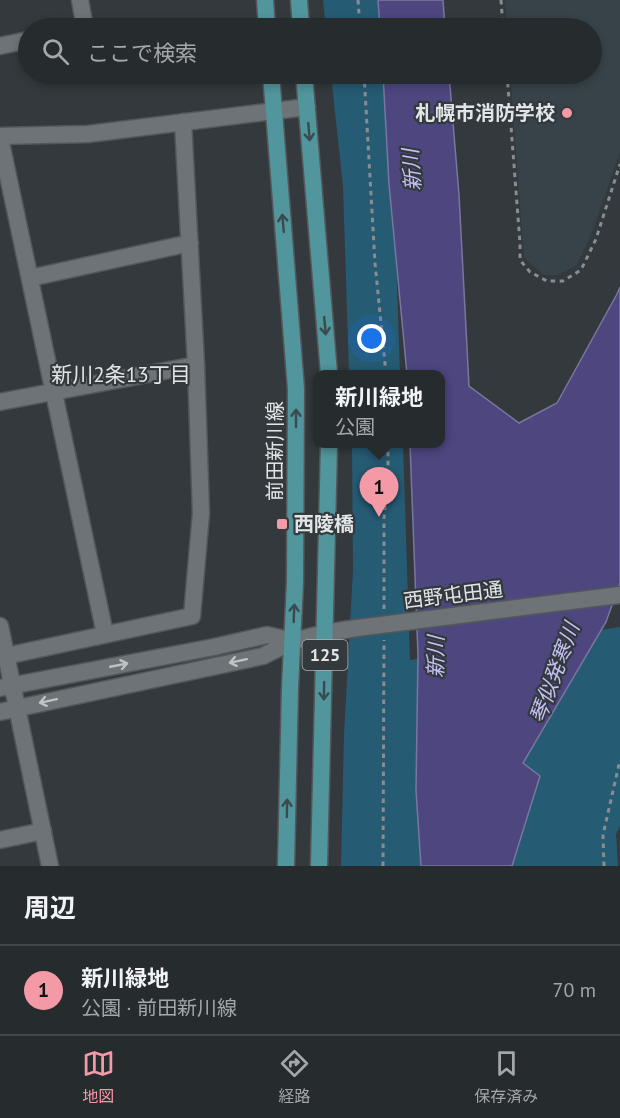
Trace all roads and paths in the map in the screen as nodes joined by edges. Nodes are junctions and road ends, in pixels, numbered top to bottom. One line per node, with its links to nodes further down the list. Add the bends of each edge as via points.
1 (80, 0): 6 (street)
2 (265, 0): 7 (main road)
3 (299, 0): 8 (main road)
4 (358, 0): 9 (path)
5 (501, 0): 10 (path)
6 (84, 18)
7 (266, 18)
8 (300, 18)
9 (359, 18)
10 (502, 18)
11 (18, 42): 12 (street)
12 (0, 46)
13 (272, 84): 18 (main road, 前田新川線 / 125)
14 (305, 84): 17 (main road)
15 (365, 84): 26 (path)
16 (508, 84): 21 (path, via 520,260 530,272 547,281 563,281 581,270 596,239)
17 (307, 107): 18 (street); 25 (main road, one-way to 25)
18 (274, 111): 19 (street); 37 (main road, 前田新川線 / 125, one-way to 18, via 296,389)
19 (183, 122): 20 (street, via 88,134); 22 (street)
20 (0, 137): 23 (street)
21 (620, 165)
22 (190, 243): 23 (street); 24 (street)
23 (30, 278): 27 (street)
24 (196, 365): 27 (street); 35 (street, via 201,513 192,616)
25 (328, 370)
26 (386, 370)
27 (54, 391): 28 (street); 35 (street)
28 (0, 402)
29 (329, 448): 34 (main road, 125)
30 (388, 448): 32 (path)
31 (620, 595): 34 (street, 西野屯田通, bridge)
32 (384, 611)
33 (0, 626): 38 (street)
34 (325, 633): 37 (street, 西野屯田通); 47 (main road, 125, one-way to 47)
35 (105, 634): 38 (street)
36 (384, 635): 48 (path)
37 (293, 641): 39 (street, 西野屯田通, one-way to 37, via 267,634); 40 (street, 西野屯田通, one-way to 40, via 263,656); 46 (main road, 前田新川線 / 125, one-way to 37)
38 (6, 656): 39 (street)
39 (6, 687): 40 (street)
40 (17, 708): 41 (street, 西野屯田通); 43 (street)
41 (0, 712)
42 (620, 760): 49 (path, via 603,835)
43 (43, 831): 44 (street); 45 (street)
44 (0, 840)
45 (50, 866)
46 (286, 866)
47 (319, 866)
48 (383, 866)
49 (604, 866)

